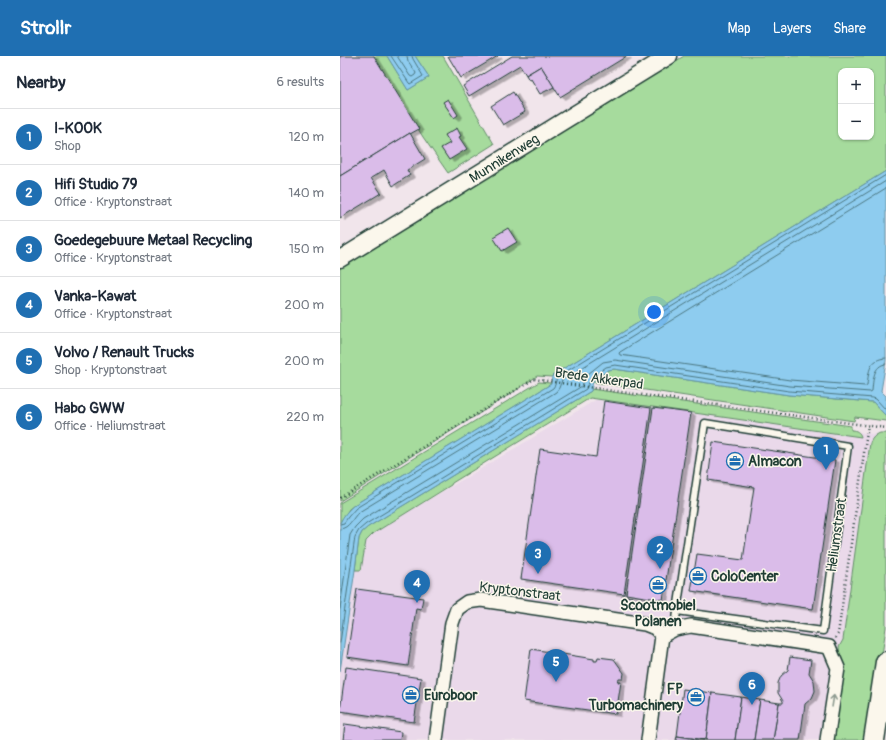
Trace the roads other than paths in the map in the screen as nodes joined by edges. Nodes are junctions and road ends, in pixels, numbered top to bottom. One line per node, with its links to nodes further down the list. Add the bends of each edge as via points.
1 (669, 56): 2 (street, Munnikenweg)
2 (340, 259)
3 (677, 612): 3 (lane, via 705,423 848,446 823,631); 4 (lane)
4 (675, 628): 5 (street); 9 (street, one-way to 4, via 838,668 829,647 691,626)
5 (662, 636): 7 (street, Kryptonstraat, via 655,628 645,624 481,600 467,602 457,609 452,623); 8 (street)
6 (886, 662): 10 (main road)
7 (436, 740)
8 (648, 740)
9 (827, 740)
10 (874, 740)

